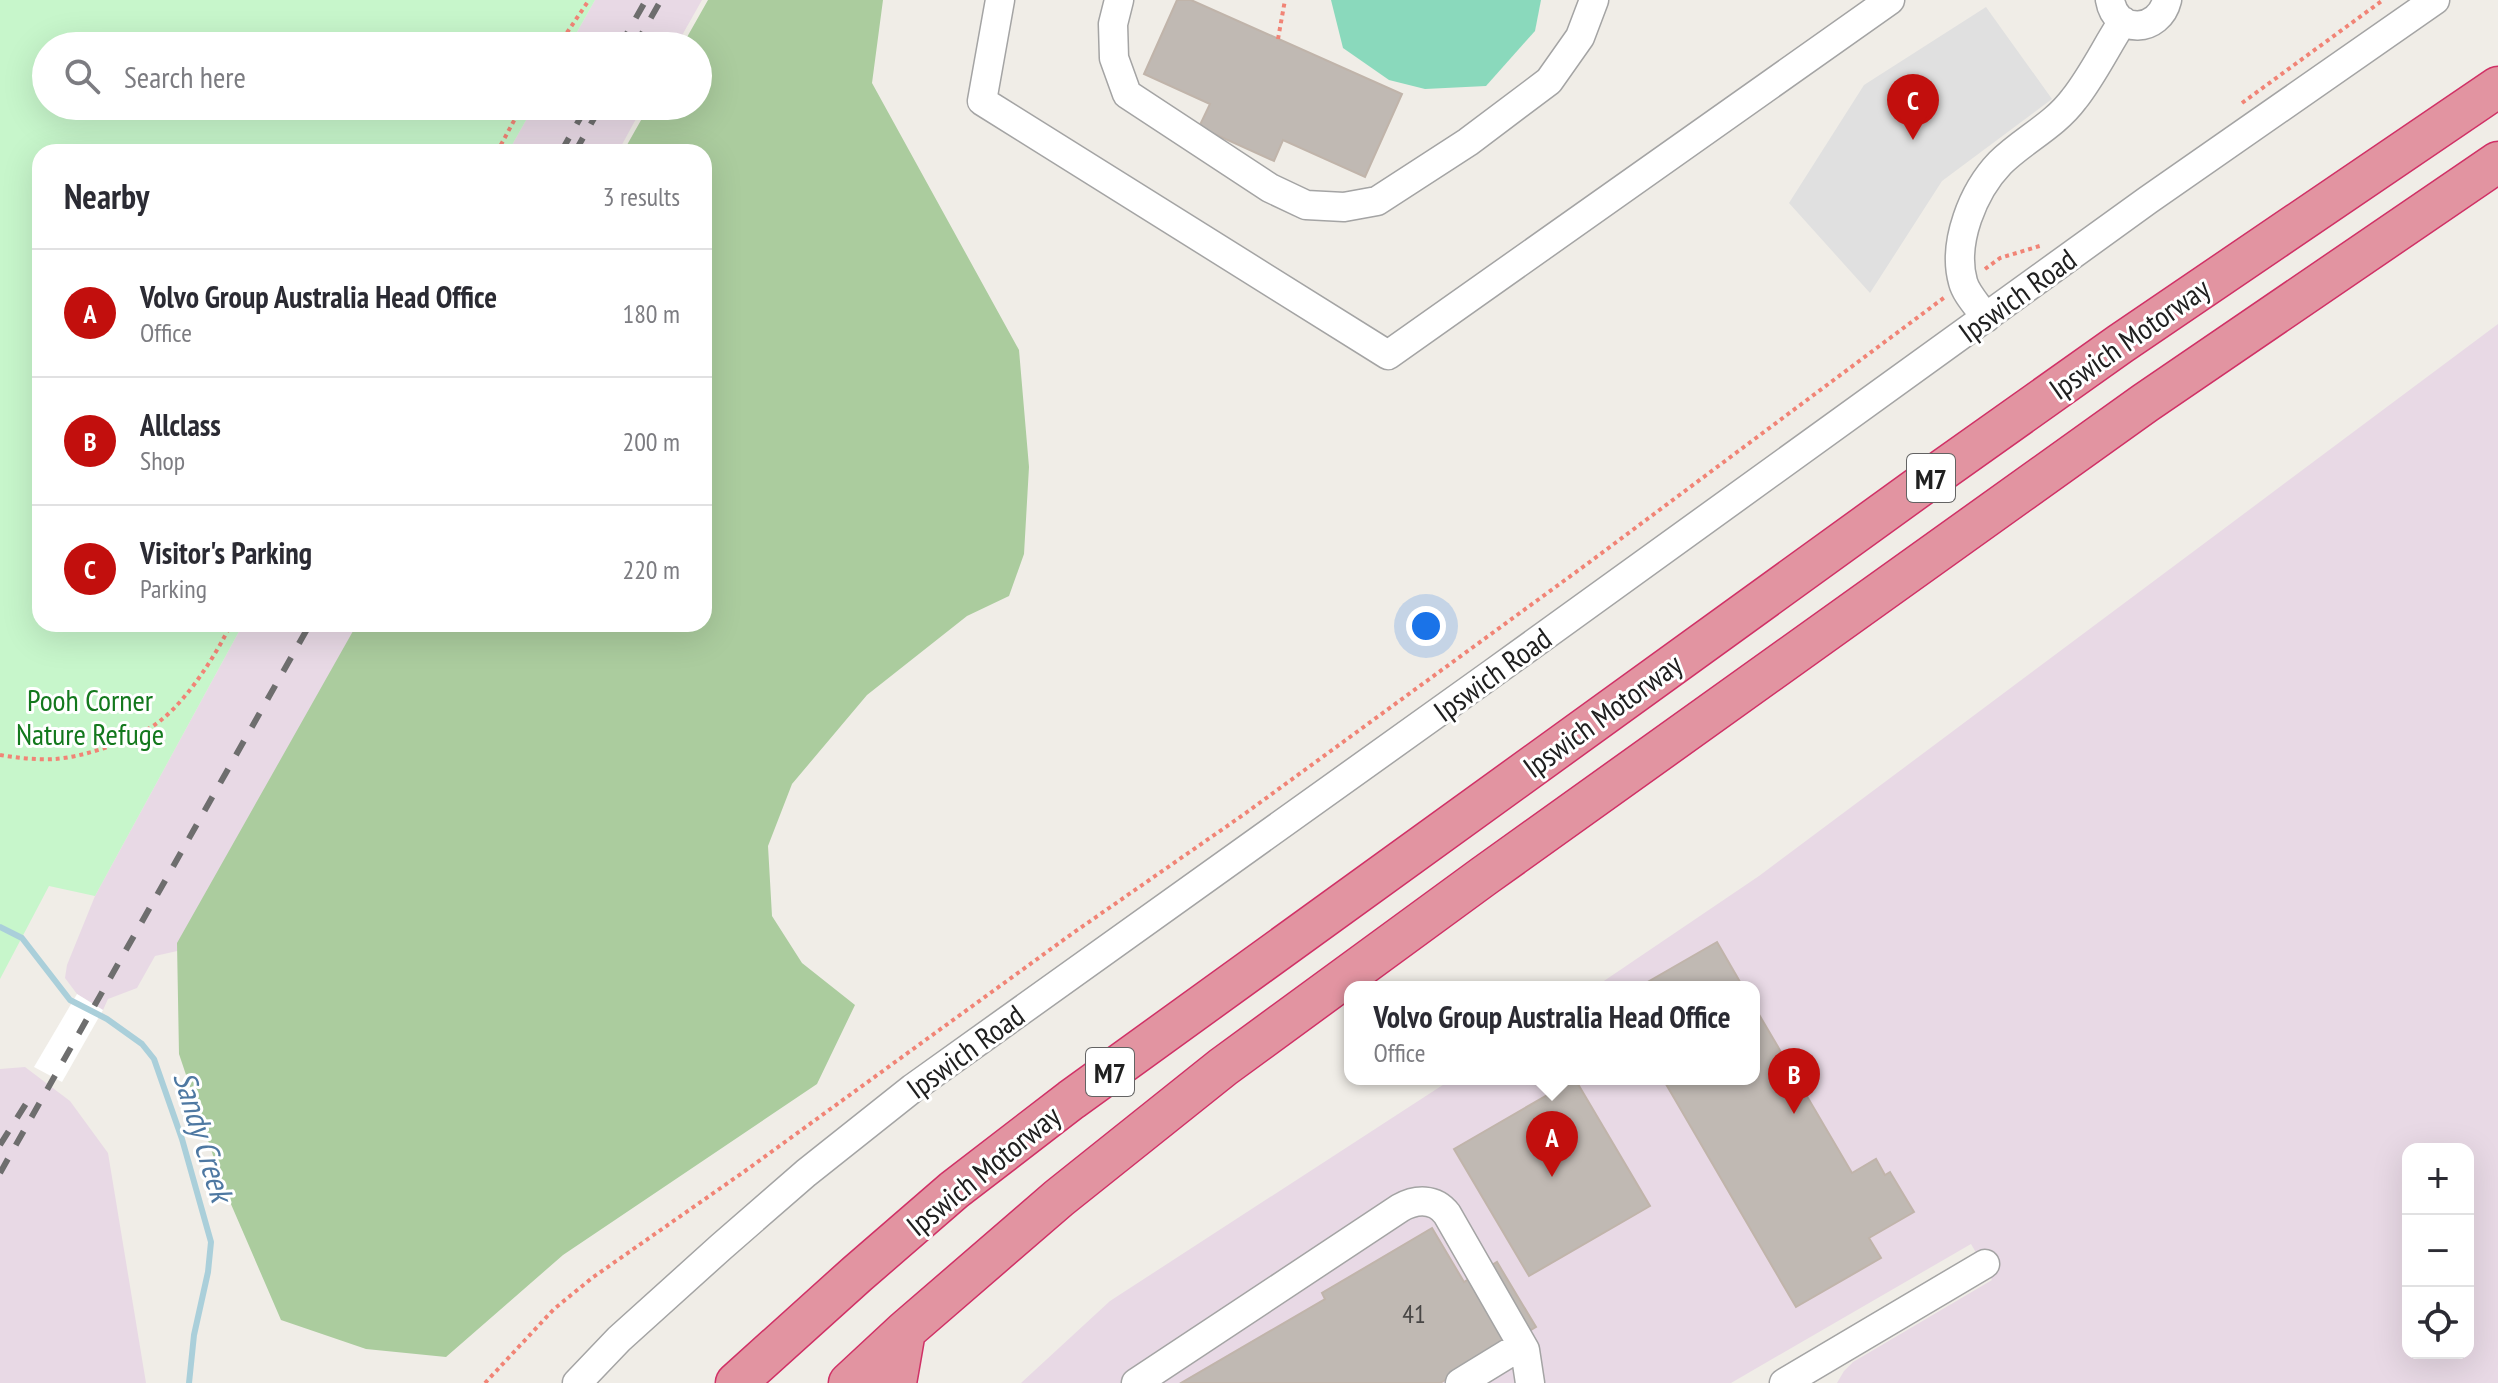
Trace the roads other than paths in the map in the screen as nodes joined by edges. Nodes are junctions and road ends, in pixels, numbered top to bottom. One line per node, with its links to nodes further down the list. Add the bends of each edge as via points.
1 (1000, 0): 4 (street, via 982,101 1388,355)
2 (1119, 0): 3 (street, via 1114,58 1127,94 1270,188 1306,205 1344,207 1377,201 1549,81 1580,37)
3 (1594, 0)
4 (1890, 0)
5 (2167, 0): 7 (street, via 2163,13 2145,25 2135,26)
6 (2435, 0): 10 (street, Ipswich Road)
7 (2116, 11): 10 (street, via 2074,100 2000,163 1970,213 1962,243 1963,284)
8 (2498, 87): 16 (highway, Ipswich Motorway / M7, via 2009,423 1071,1100 954,1190)
9 (2498, 162): 12 (highway, Ipswich Motorway / M7, via 2145,403 1285,1022 1125,1144)
10 (1986, 318): 15 (street, Ipswich Road, via 913,1088 806,1173 619,1339)
11 (1985, 1264): 14 (street)
12 (905, 1331): 17 (highway, Ipswich Motorway / M7); 18 (highway)
13 (1522, 1345): 19 (street, via 1445,1211 1434,1203 1414,1202); 20 (street); 21 (street)
14 (1792, 1381)
15 (577, 1383)
16 (736, 1383)
17 (849, 1383)
18 (896, 1383)
19 (1136, 1383)
20 (1460, 1383)
21 (1530, 1383)

